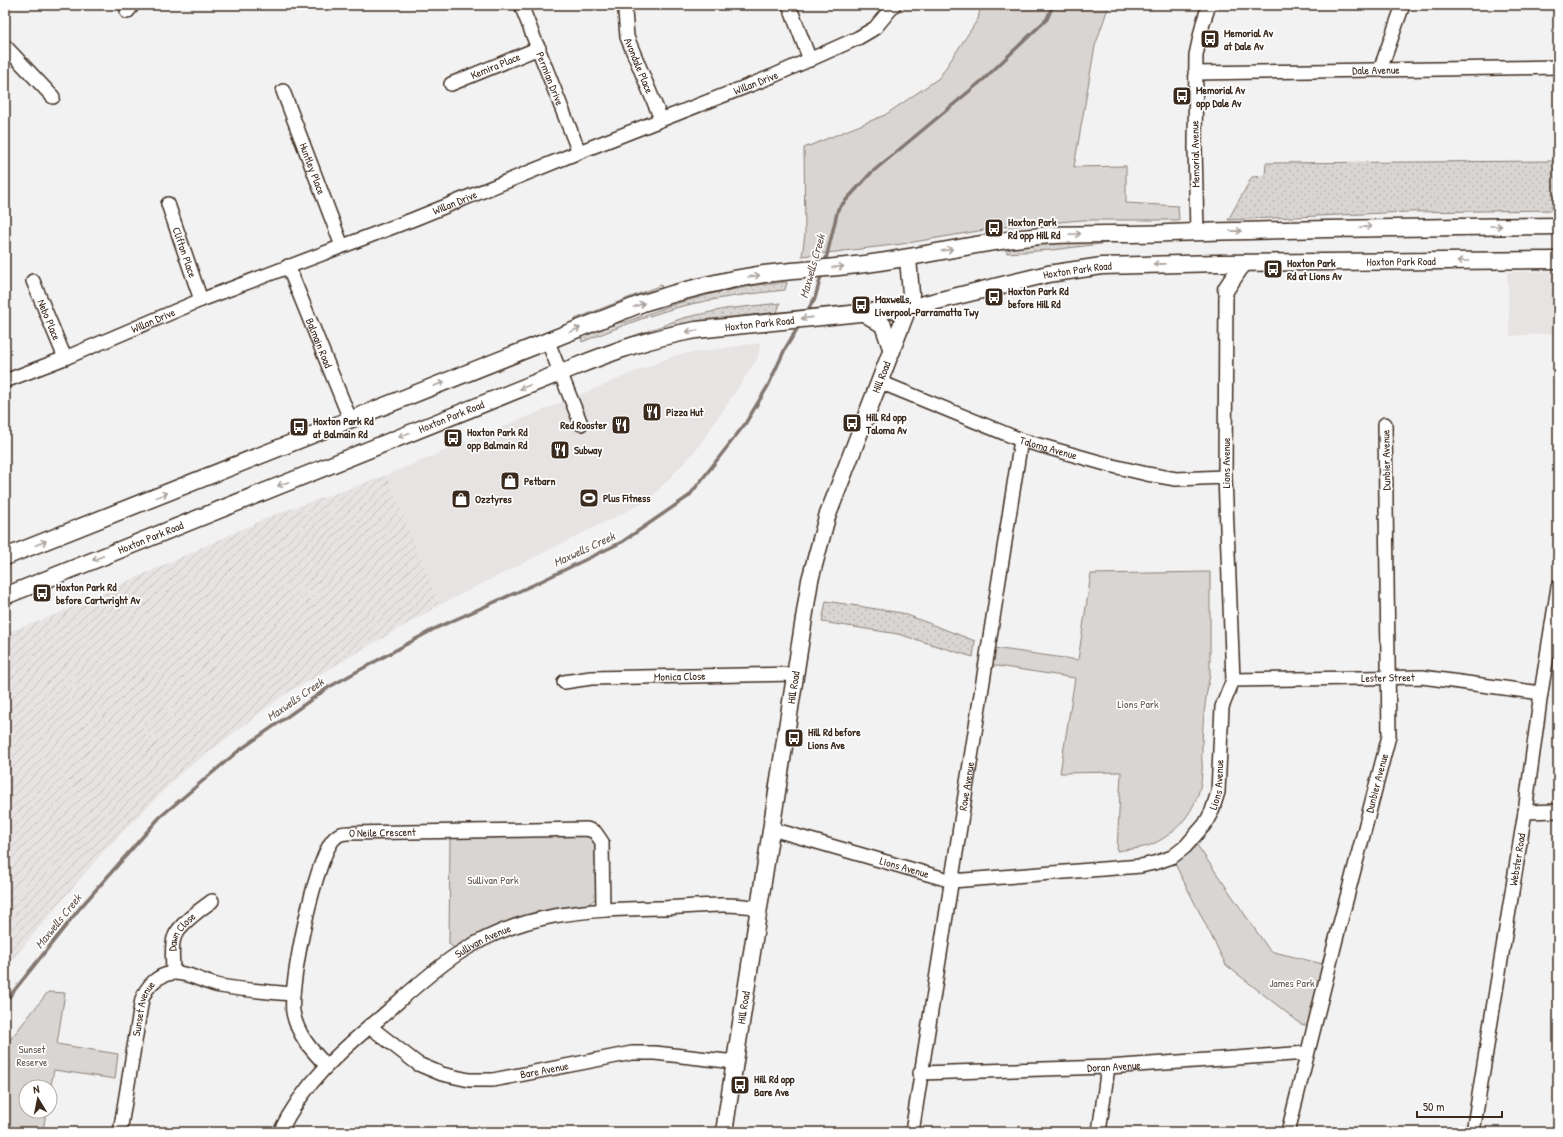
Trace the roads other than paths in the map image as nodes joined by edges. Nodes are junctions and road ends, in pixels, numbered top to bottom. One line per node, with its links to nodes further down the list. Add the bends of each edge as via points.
1 (521, 5): 8 (street, Permian Drive)
2 (789, 5): 9 (street)
3 (894, 5): 9 (street, Willan Drive, via 875,28)
4 (1209, 5): 12 (street, Memorial Avenue, via 1198,42)
5 (1403, 5): 11 (street)
6 (625, 11): 16 (street, Avondale Place, via 627,37)
7 (5, 46): 15 (street)
8 (539, 48): 13 (street, Kemira Place); 17 (street, Permian Drive)
9 (810, 60): 16 (street, Willan Drive)
10 (1558, 67): 11 (street, Dale Avenue)
11 (1380, 70): 12 (street, Dale Avenue)
12 (1195, 74): 20 (street, Memorial Avenue)
13 (451, 84)
14 (283, 91): 21 (street, Huntley Place)
15 (53, 97)
16 (661, 119): 17 (street, Willan Drive)
17 (579, 152): 21 (street, Willan Drive)
18 (168, 204): 28 (street, Clifton Place)
19 (1558, 226): 20 (main road, one-way to 19, via 1374,227)
20 (1197, 232): 22 (main road, one-way to 20, via 997,241 1040,236)
21 (342, 246): 25 (street, Willan Drive)
22 (908, 258): 29 (main road, Hill Road, via 911,294); 31 (main road, one-way to 22, via 643,303 716,282)
23 (1558, 260): 24 (main road, Hoxton Park Road, one-way to 24)
24 (1245, 263): 27 (main road); 29 (main road, Hoxton Park Road, one-way to 29, via 1085,268 1048,274)
25 (288, 266): 28 (street, Willan Drive); 37 (street, Balmain Road)
26 (33, 281): 33 (street, Nebo Place)
27 (1226, 289): 41 (street, Lions Avenue)
28 (201, 300): 33 (street, Willan Drive)
29 (908, 308): 30 (main road, Hoxton Park Road); 32 (main road, Hill Road)
30 (864, 313): 32 (main road, via 883,325); 34 (main road, Hoxton Park Road, one-way to 34, via 667,335 622,348)
31 (548, 342): 34 (street); 37 (main road, one-way to 31)
32 (892, 351): 36 (main road, Hill Road)
33 (65, 358): 35 (street, Willan Drive)
34 (561, 372): 38 (street); 44 (main road, Hoxton Park Road, one-way to 44)
35 (5, 382)
36 (880, 382): 40 (street, Taloma Avenue); 45 (main road, Hill Road, via 828,517 817,553 810,580)
37 (350, 419): 42 (main road, one-way to 37)
38 (581, 424)
39 (1385, 424): 46 (street, Dunbier Avenue)
40 (1021, 440): 41 (street, Taloma Avenue, via 1147,474 1176,479); 53 (street, Rowe Avenue)
41 (1226, 477): 47 (street, Lions Avenue)
42 (5, 557)
43 (1558, 587): 49 (street, Webster Road)
44 (5, 596)
45 (796, 674): 48 (street, Monica Close, via 591,678); 52 (main road, Hill Road)
46 (1388, 677): 47 (street, Lester Street); 49 (street, Lester Street, via 1422,677); 60 (street, Dunbier Avenue, via 1389,736)
47 (1233, 680): 53 (street, Lions Avenue, via 1222,707 1218,792 1212,810 1197,835 1172,857 1141,866)
48 (564, 682)
49 (1541, 693): 51 (street, Webster Road)
50 (1558, 811): 51 (street)
51 (1524, 812): 71 (street, Webster Road)
52 (772, 829): 53 (street, Lions Avenue); 55 (main road, Hill Road)
53 (952, 881): 64 (street, Rowe Avenue)
54 (212, 901): 57 (street, Dawn Close, via 196,912 173,939)
55 (758, 908): 56 (street, Sullivan Avenue, via 736,906); 61 (main road, Hill Road)
56 (603, 910): 58 (street, O'Neile Crescent, via 602,842 595,832 586,829 343,833 336,836 330,844 310,897); 59 (street, Sullivan Avenue, via 545,917 490,936 448,961)
57 (172, 973): 58 (street, Sunset Avenue, via 184,974 219,986); 65 (street, Sunset Avenue, via 161,976 150,984 142,999)
58 (293, 994): 62 (street, O'Neile Crescent, via 293,1012 297,1027 307,1045)
59 (369, 1026): 61 (street, Bare Avenue, via 418,1064 442,1074 469,1080 493,1080 632,1053 655,1053); 62 (street, Sullivan Avenue)
60 (1307, 1052): 63 (street, Doran Avenue); 70 (street, Dunbier Avenue)
61 (735, 1062): 67 (main road, Hill Road)
62 (326, 1066): 66 (street, Sullivan Avenue, via 304,1093)
63 (1108, 1067): 64 (street, Doran Avenue); 69 (street)
64 (920, 1073): 68 (street, Rowe Avenue)
65 (120, 1132)
66 (280, 1132)
67 (724, 1132)
68 (912, 1132)
69 (1099, 1132)
70 (1288, 1132)
71 (1473, 1132)

